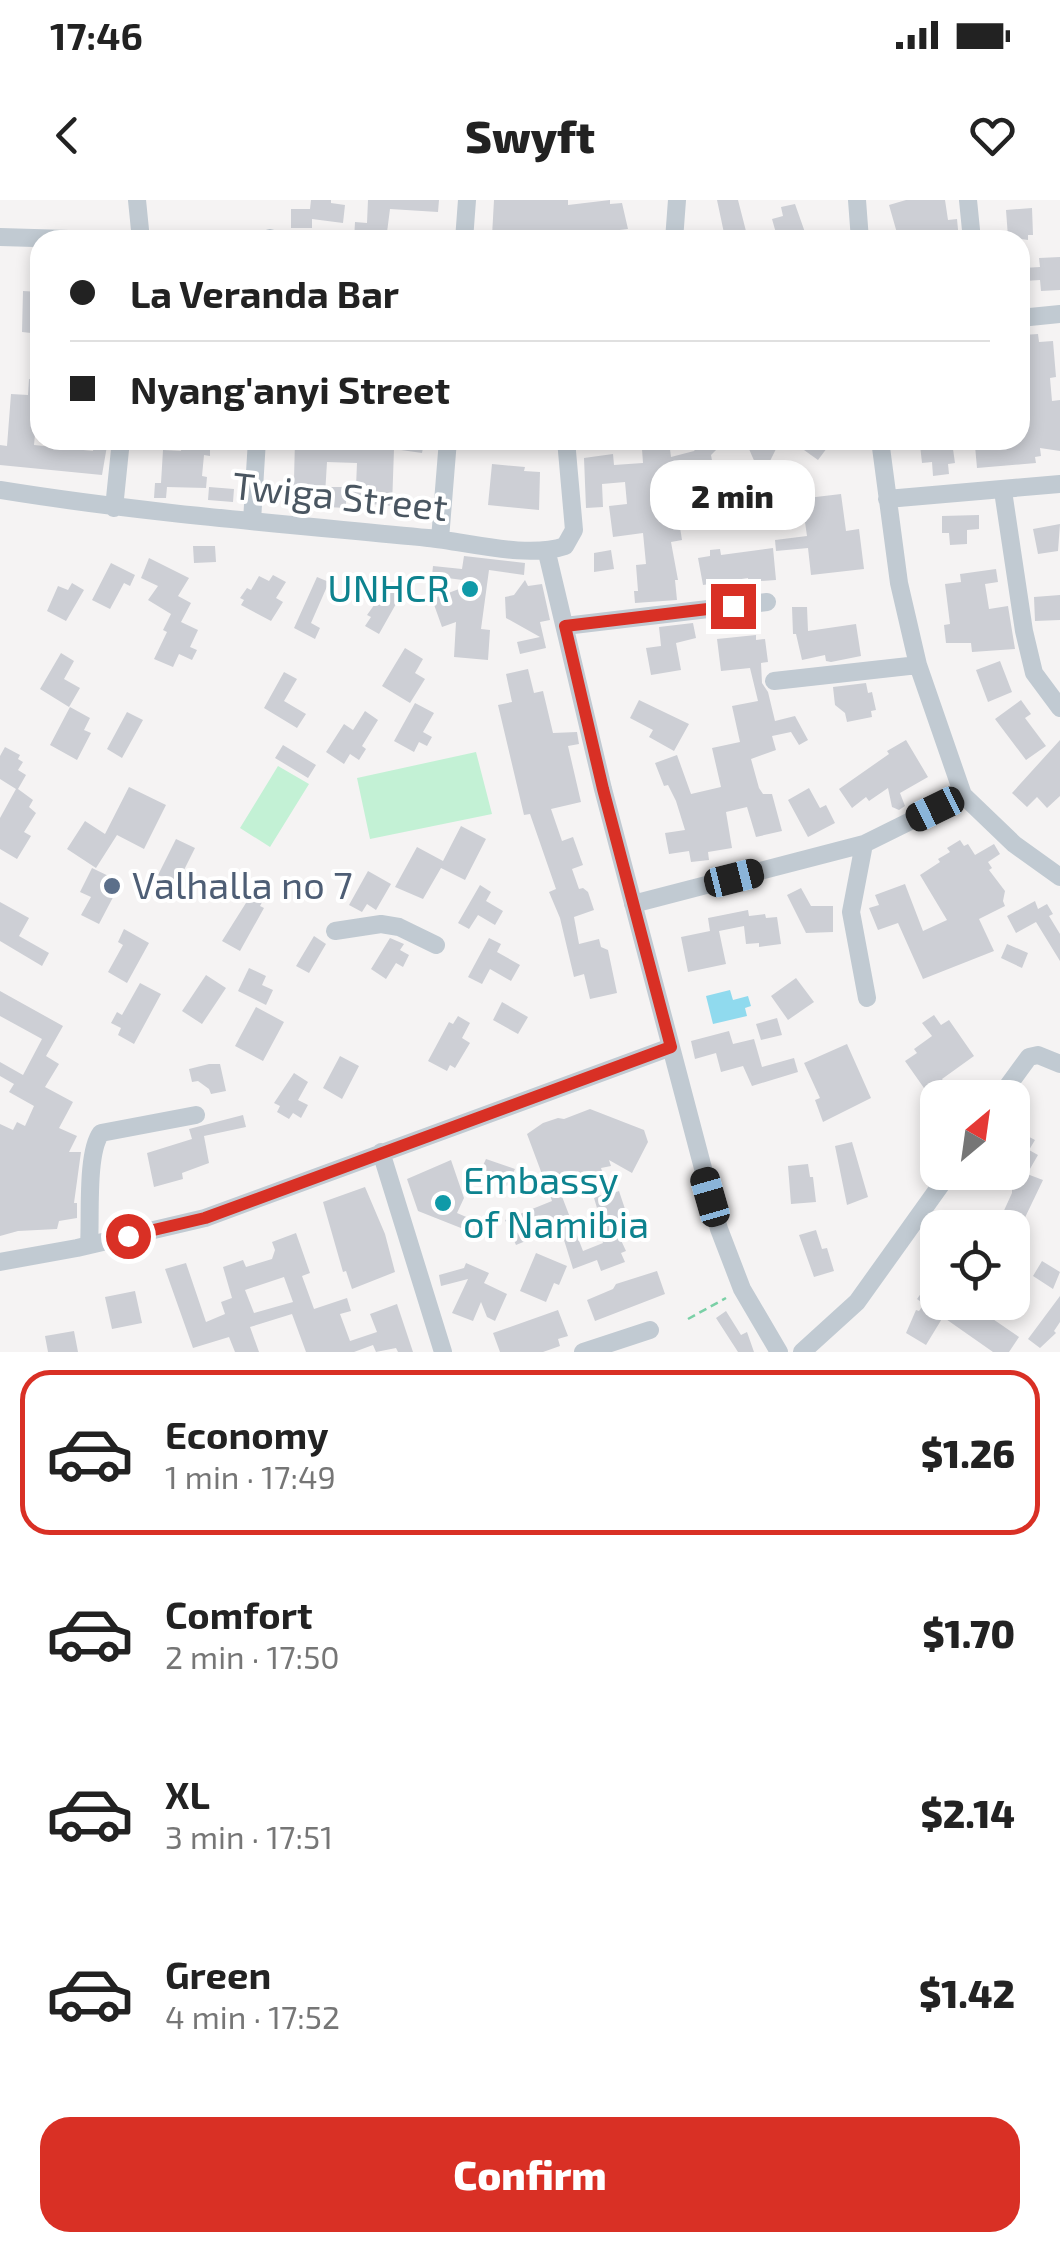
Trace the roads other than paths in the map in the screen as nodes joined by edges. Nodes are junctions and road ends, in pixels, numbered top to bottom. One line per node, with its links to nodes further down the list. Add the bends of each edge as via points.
1 (137, 200): 6 (street)
2 (468, 200): 7 (street)
3 (677, 200): 8 (street)
4 (856, 200): 9 (street)
5 (968, 200): 10 (street)
6 (141, 230)
7 (465, 230)
8 (675, 230)
9 (859, 230)
10 (971, 230)
11 (0, 237): 12 (street)
12 (30, 238)
13 (1060, 314): 14 (street)
14 (1030, 317)
15 (120, 450): 24 (street)
16 (256, 450): 25 (street)
17 (447, 450): 26 (street)
18 (567, 450): 27 (street, via 574,530 565,546)
19 (881, 450): 23 (street)
20 (1060, 484): 22 (street)
21 (0, 490): 24 (street, Twiga Street)
22 (1004, 491): 23 (street); 32 (street, via 1034,673)
23 (887, 500): 30 (street)
24 (114, 508): 25 (street, Twiga Street)
25 (252, 521): 26 (street, Twiga Street)
26 (440, 539): 27 (street, Twiga Street)
27 (547, 552): 29 (street)
28 (767, 602): 29 (street)
29 (565, 626): 36 (street)
30 (918, 665): 31 (street); 33 (street)
31 (774, 681)
32 (1060, 708)
33 (963, 795): 34 (street); 35 (street)
34 (864, 844): 36 (street); 39 (street, via 851,912)
35 (1060, 877)
36 (633, 904): 40 (street)
37 (335, 931): 38 (street, via 381,924)
38 (436, 946)
39 (867, 998)
40 (671, 1047): 44 (street); 51 (street, via 719,1229 742,1289)
41 (1060, 1064): 42 (street, via 1029,1056)
42 (1012, 1080)
43 (196, 1116): 46 (street, via 101,1133)
44 (381, 1152): 46 (street, via 205,1218); 49 (street)
45 (937, 1190): 52 (street, via 857,1302)
46 (89, 1245): 47 (street)
47 (1, 1257)
48 (650, 1330): 50 (street)
49 (443, 1352)
50 (582, 1352)
51 (779, 1352)
52 (802, 1352)

